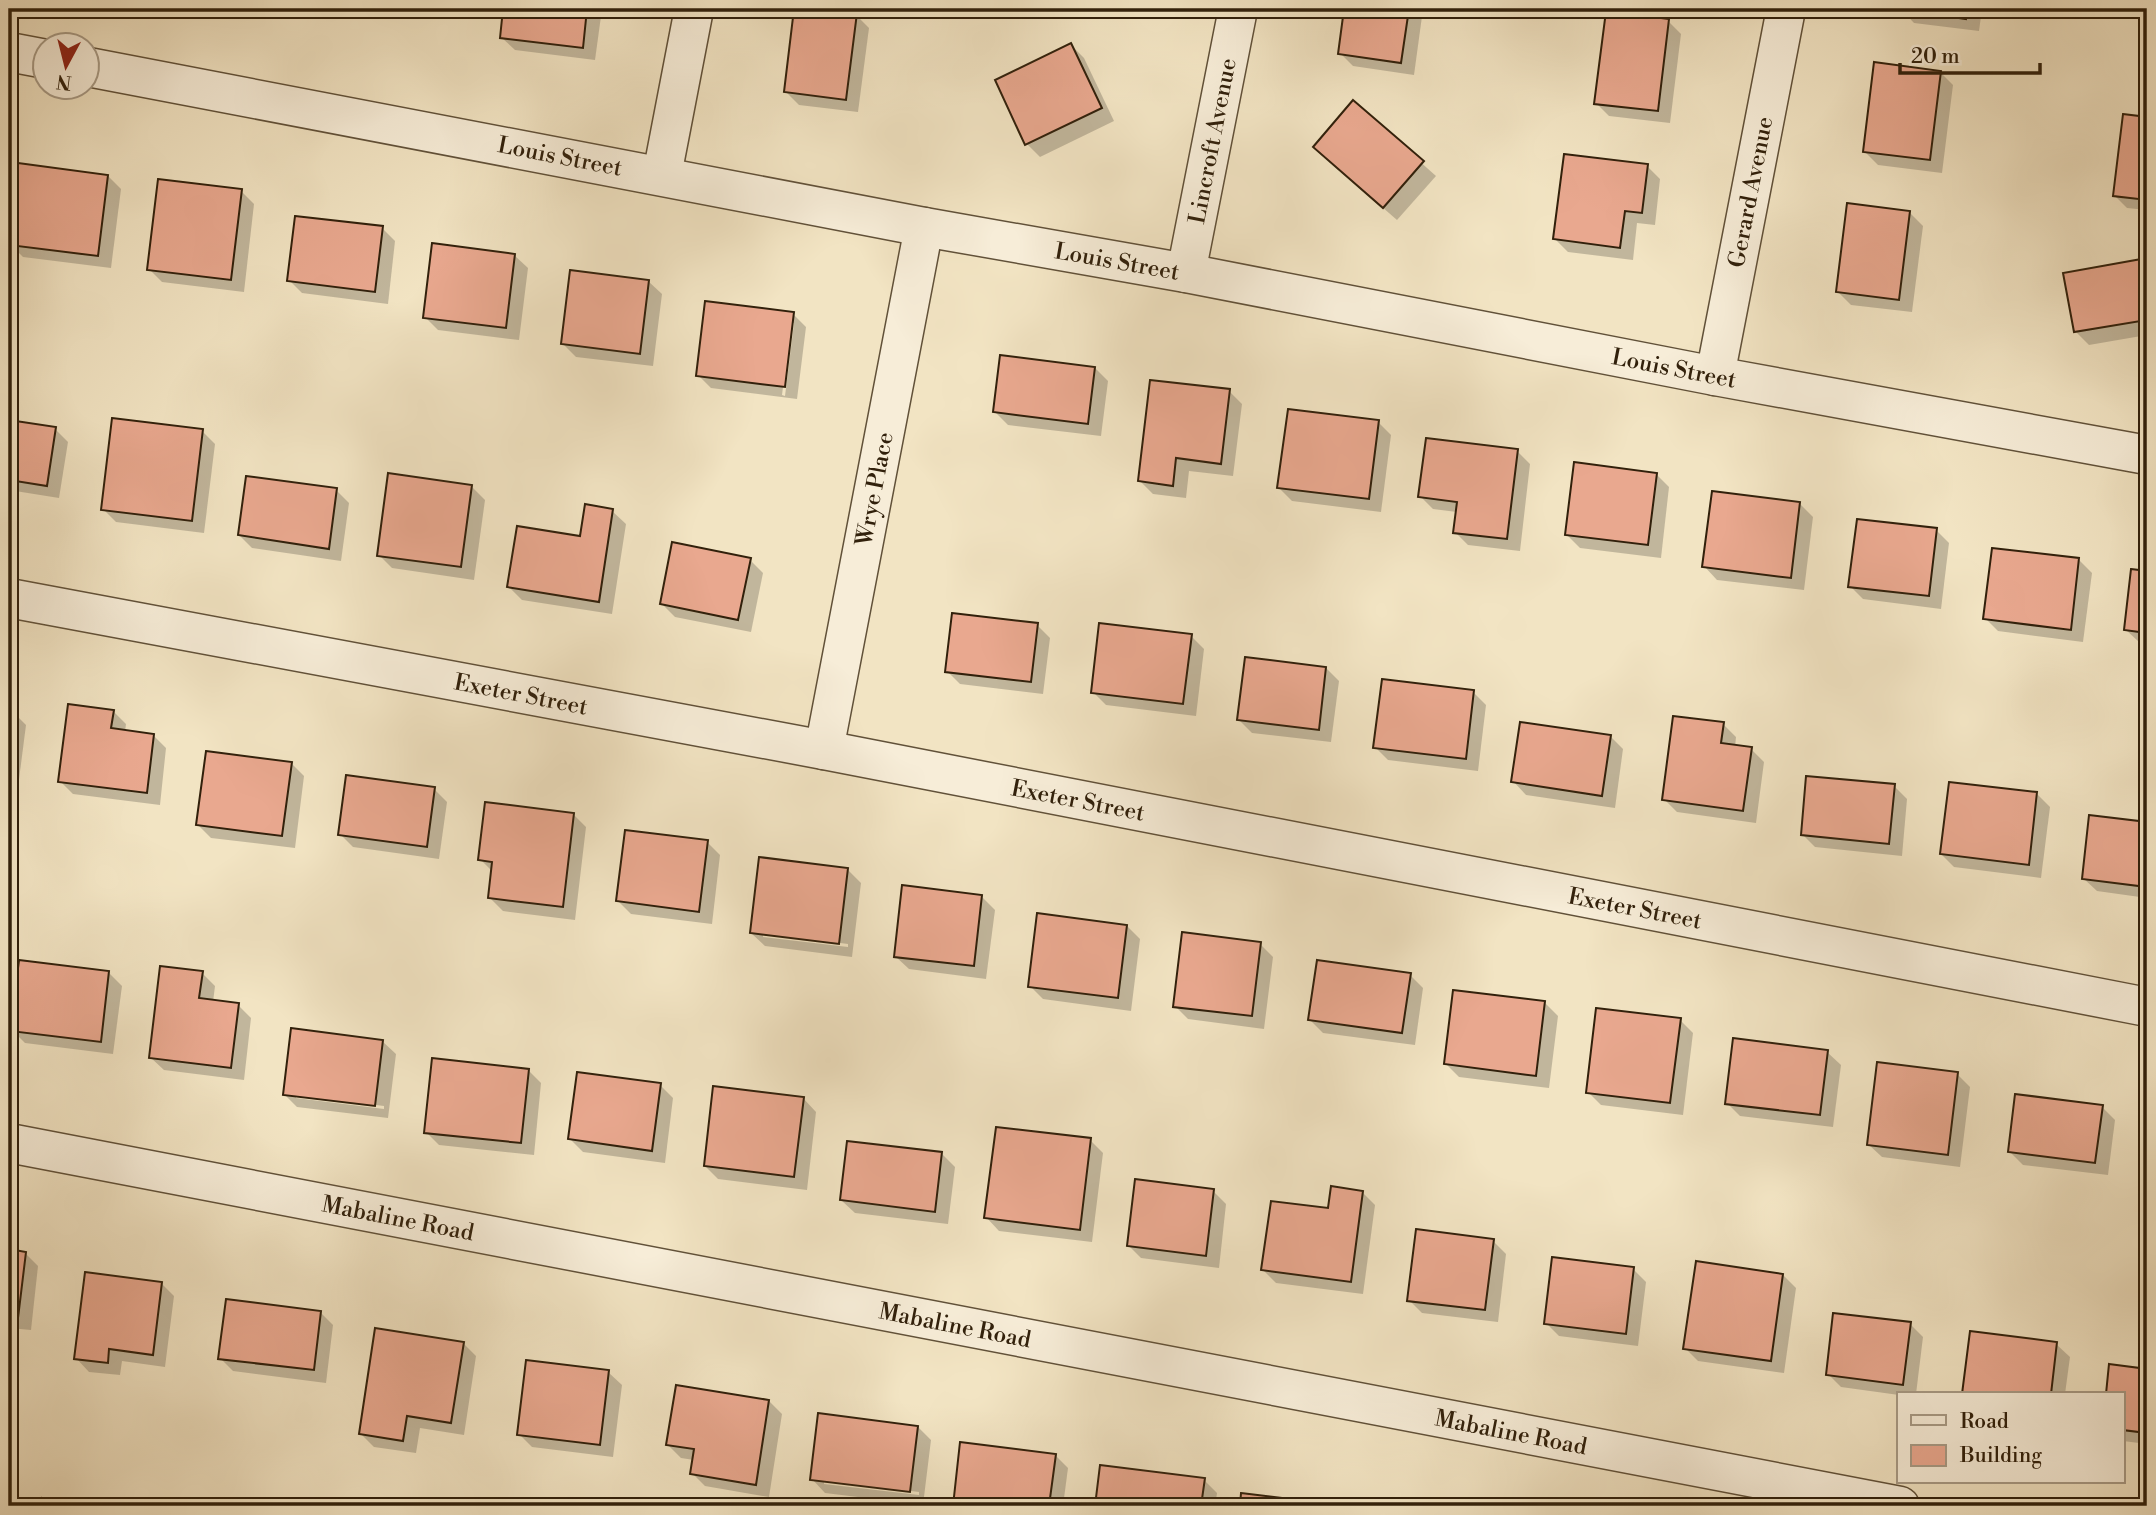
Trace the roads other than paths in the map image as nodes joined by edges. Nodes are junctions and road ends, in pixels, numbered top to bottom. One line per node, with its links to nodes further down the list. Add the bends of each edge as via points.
1 (694, 9): 7 (street)
2 (1238, 9): 9 (street, Lincroft Avenue)
3 (1786, 9): 10 (street, Gerard Avenue)
4 (9, 52): 5 (street)
5 (32, 56)
6 (102, 70): 7 (street, Louis Street)
7 (662, 175): 8 (street, Louis Street)
8 (924, 227): 9 (street, Louis Street); 13 (street, Wrye Place)
9 (1186, 273): 10 (street, Louis Street)
10 (1715, 376): 11 (street, Louis Street)
11 (2147, 455)
12 (9, 598): 13 (street, Exeter Street)
13 (824, 751): 14 (street, Exeter Street)
14 (2147, 1007)
15 (9, 1143): 16 (street, Mabaline Road)
16 (1900, 1506)

